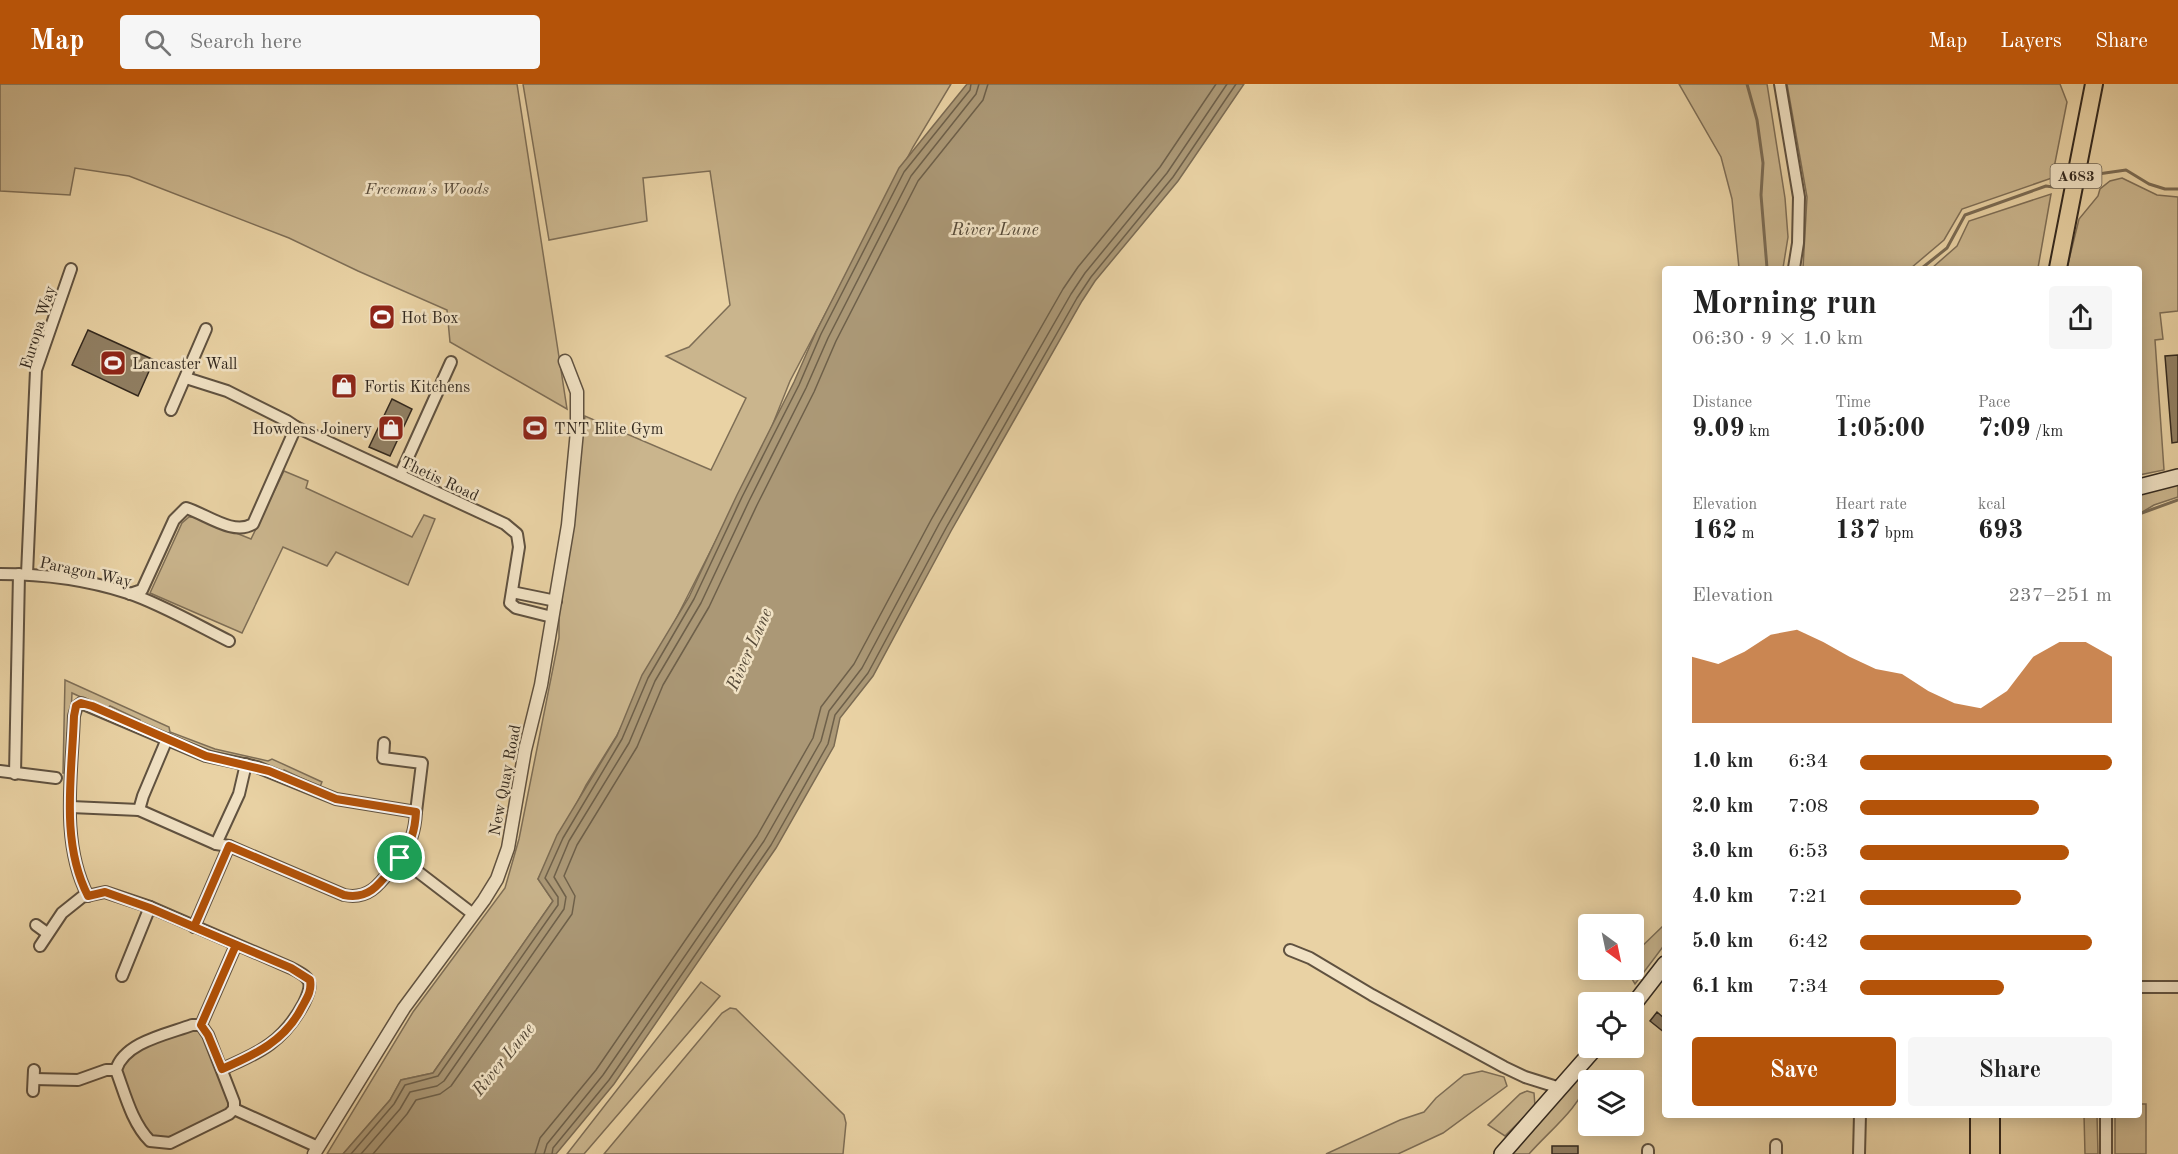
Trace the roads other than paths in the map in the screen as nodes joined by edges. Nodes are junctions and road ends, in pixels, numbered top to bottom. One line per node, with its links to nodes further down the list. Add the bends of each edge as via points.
1 (1780, 84): 3 (street, via 1799,197)
2 (2094, 84): 4 (highway, A683)
3 (1794, 266)
4 (2058, 266)
5 (71, 269): 16 (street, Europa Way, via 36,370)
6 (206, 329): 9 (street)
7 (565, 360): 19 (street, New Quay Road, via 577,392 577,431)
8 (451, 362): 12 (street)
9 (186, 378): 10 (street); 11 (street, Thetis Road, via 227,392)
10 (171, 410)
11 (296, 427): 12 (street, Thetis Road); 18 (street, via 252,524 234,528 186,508 174,520 142,591)
12 (400, 475): 17 (street, Thetis Road, via 505,524 517,534 519,547)
13 (2178, 477): 14 (main road)
14 (2142, 486)
15 (0, 574): 16 (street, Paragon Way)
16 (23, 574): 18 (street, Paragon Way); 26 (street, Europa Way)
17 (512, 592): 19 (street); 20 (street, via 510,603 516,608)
18 (130, 594): 21 (street, Paragon Way)
19 (556, 601): 20 (street, New Quay Road)
20 (552, 617): 36 (street, New Quay Road, via 508,848 497,879)
21 (229, 641)
22 (167, 739): 24 (street, via 206,756); 28 (street, via 92,706 78,704 74,716); 29 (street)
23 (384, 742): 30 (street, via 383,758 422,763)
24 (246, 764): 30 (street, via 336,799); 31 (street, via 239,794)
25 (0, 771): 26 (street)
26 (15, 774): 27 (street)
27 (56, 778)
28 (71, 807): 29 (street); 34 (street, via 72,851 79,880)
29 (139, 810): 31 (street)
30 (416, 812): 33 (street, via 415,830)
31 (216, 844): 32 (street)
32 (229, 846): 33 (street, via 356,897 375,889); 38 (street)
33 (400, 858): 36 (street)
34 (88, 896): 35 (street, via 105,892); 39 (street, via 62,913)
35 (150, 908): 38 (street); 44 (street)
36 (473, 914): 60 (street, New Quay Road, via 404,1008)
37 (36, 925): 39 (street)
38 (194, 927): 40 (street)
39 (47, 933): 41 (street)
40 (236, 945): 48 (street); 50 (street, via 303,974 310,980 310,990 281,1037 262,1051)
41 (40, 946)
42 (1290, 950): 53 (street, via 1504,1067)
43 (1662, 968): 47 (main road)
44 (122, 976)
45 (2142, 987): 46 (street)
46 (2178, 987)
47 (1643, 992)
48 (201, 1025): 50 (street); 51 (street, via 192,1025 127,1052)
49 (1586, 1058): 53 (main road)
50 (222, 1069): 54 (street)
51 (116, 1070): 52 (street, via 78,1080); 59 (street, via 140,1131 150,1141)
52 (34, 1080)
53 (1560, 1088): 62 (main road)
54 (234, 1109): 59 (street); 60 (street)
55 (1860, 1118): 63 (street)
56 (1979, 1118): 64 (highway)
57 (1991, 1118): 65 (highway)
58 (2106, 1118): 66 (street)
59 (170, 1143): 61 (street)
60 (316, 1150)
61 (174, 1154)
62 (1502, 1154)
63 (1859, 1154)
64 (1979, 1154)
65 (1992, 1154)
66 (2106, 1154)

